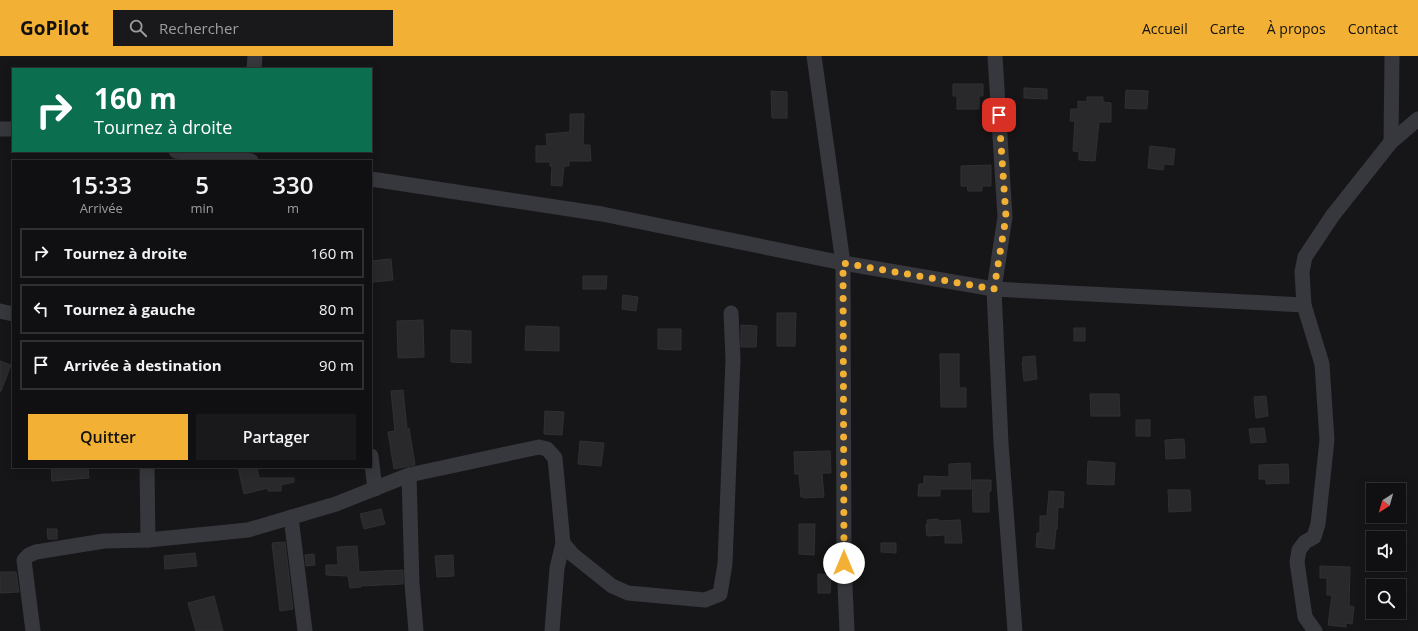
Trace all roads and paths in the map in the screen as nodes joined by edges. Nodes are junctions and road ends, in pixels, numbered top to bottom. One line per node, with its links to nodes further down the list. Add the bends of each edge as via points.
1 (255, 56): 5 (street)
2 (814, 56): 13 (street)
3 (995, 56): 14 (street, via 1006,217)
4 (1392, 56): 9 (street)
5 (254, 68)
6 (1418, 119): 9 (street)
7 (0, 129): 8 (street)
8 (12, 129)
9 (1391, 142): 15 (street, via 1333,215 1305,257 1302,272)
10 (186, 152): 11 (street)
11 (248, 158)
12 (372, 179): 13 (street, via 602,214)
13 (843, 263): 14 (street); 30 (street, via 844,555)
14 (994, 289): 15 (street); 31 (street, via 1001,443)
15 (1304, 305): 32 (street, via 1322,364 1327,440 1318,524 1314,537 1299,550 1297,562 1305,617)
16 (0, 311): 18 (street)
17 (731, 313): 25 (street, via 733,359 725,564 720,594 705,600 628,593 612,586 572,554)
18 (12, 314)
19 (372, 464): 22 (street)
20 (147, 468): 24 (street)
21 (409, 475): 22 (street); 25 (street, via 539,447 547,449 555,458); 28 (street)
22 (375, 489): 23 (street)
23 (291, 517): 24 (street, via 248,530); 27 (street)
24 (148, 540): 26 (street, via 104,541 29,555 24,560)
25 (563, 543): 29 (street, via 557,568)
26 (33, 631)
27 (305, 631)
28 (416, 631)
29 (552, 631)
30 (847, 631)
31 (1015, 631)
32 (1315, 631)

